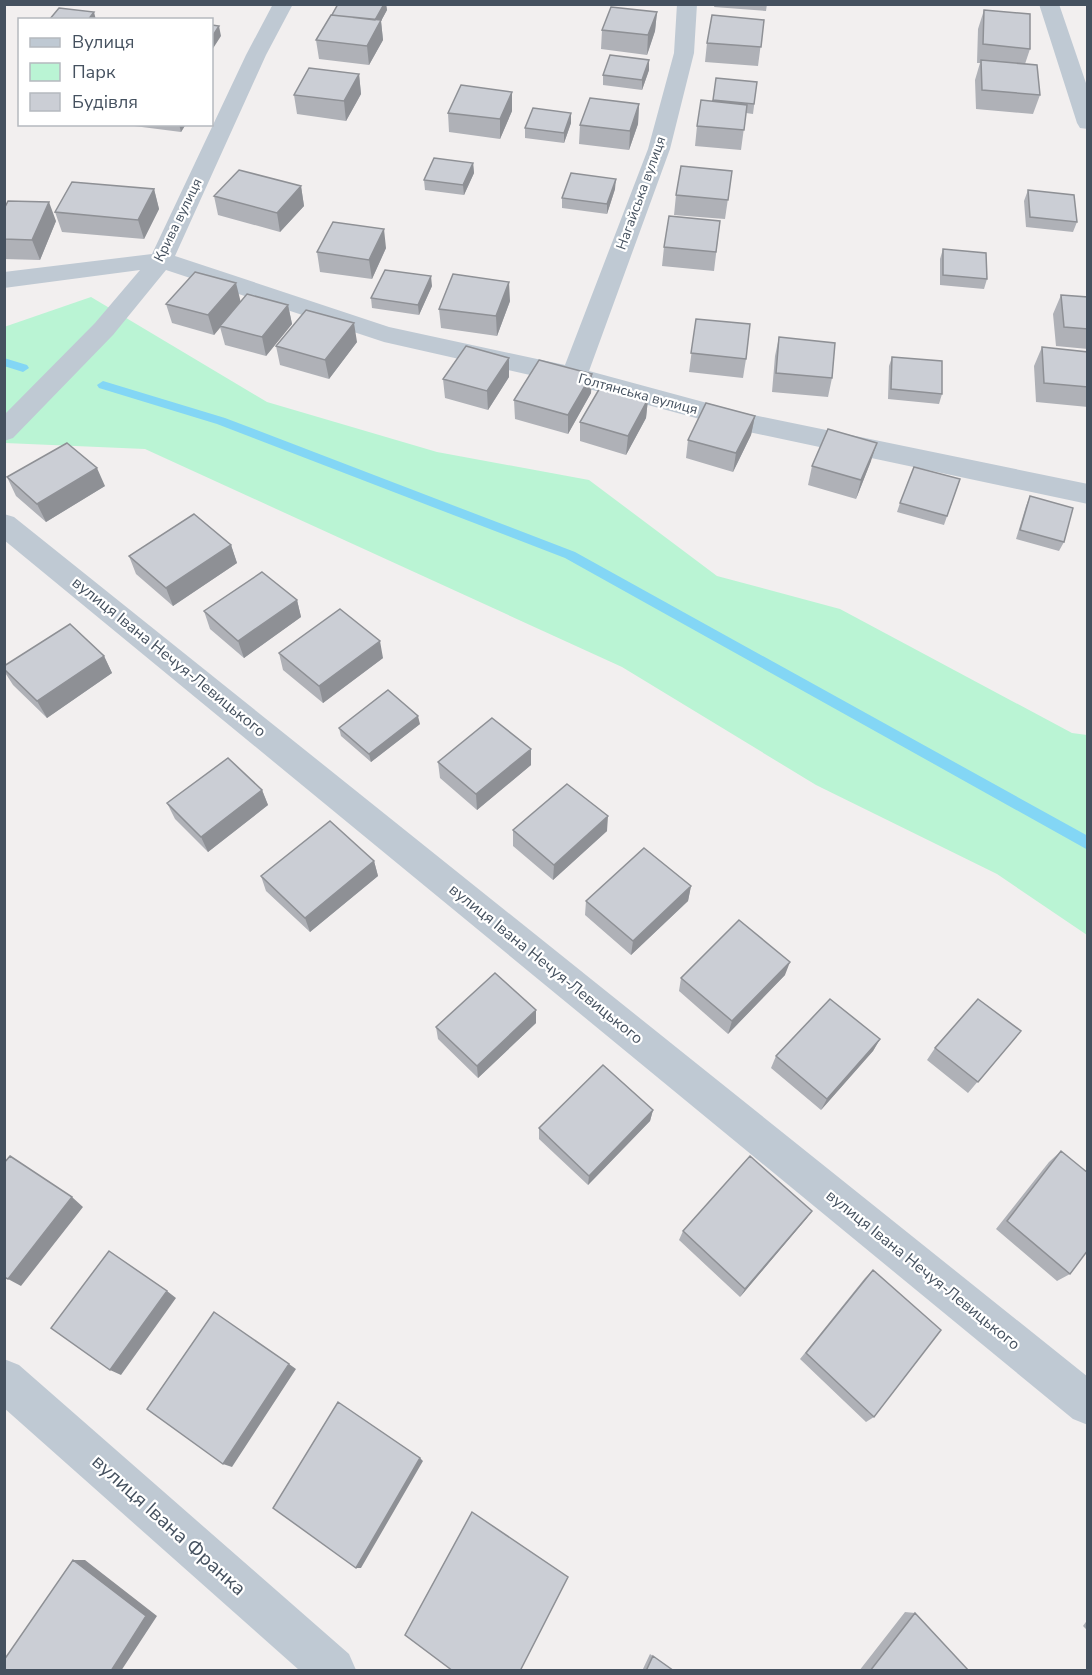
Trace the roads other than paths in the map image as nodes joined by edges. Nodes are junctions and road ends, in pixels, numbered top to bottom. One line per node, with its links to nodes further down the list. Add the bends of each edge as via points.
1 (283, 4): 5 (street, Крива вулиця)
2 (687, 4): 7 (street, Нагайська вулиця, via 684,53 659,149)
3 (1050, 4): 4 (street, via 1068,25)
4 (1088, 123)
5 (160, 260): 6 (street); 7 (street, Голтянська вулиця, via 384,334); 8 (street, Крива вулиця, via 104,329)
6 (4, 280)
7 (574, 376): 9 (street, Голтянська вулиця, via 744,422)
8 (4, 432)
9 (1088, 494)
10 (4, 524): 12 (street, вулиця Івана Нечуя-Левицького)
11 (4, 1380): 13 (street, вулиця Івана Франка)
12 (1088, 1404)
13 (333, 1671)

